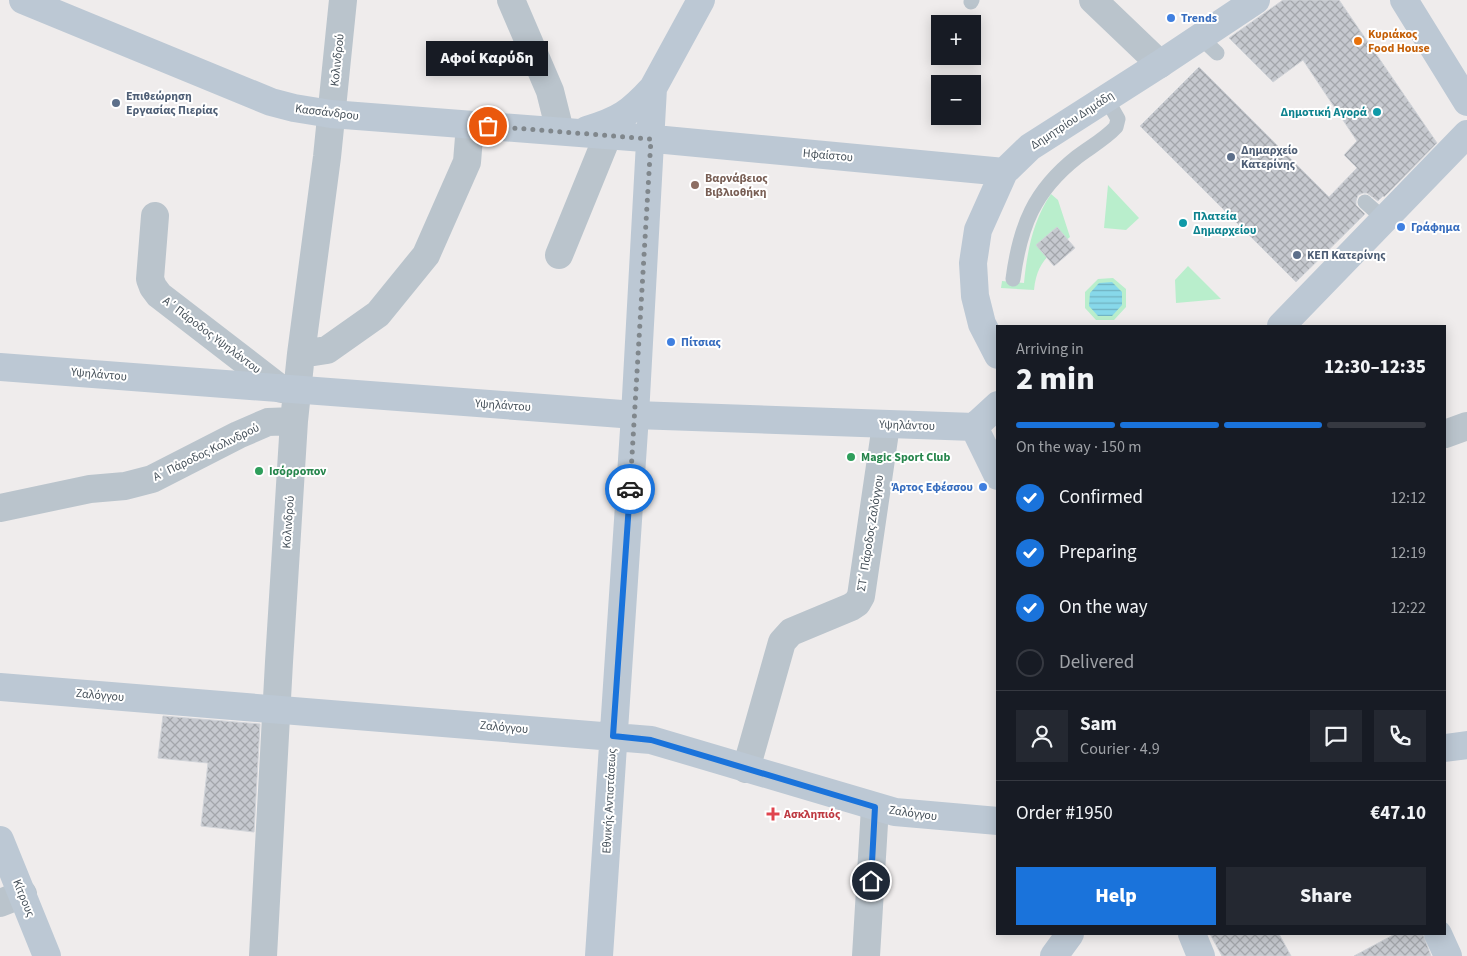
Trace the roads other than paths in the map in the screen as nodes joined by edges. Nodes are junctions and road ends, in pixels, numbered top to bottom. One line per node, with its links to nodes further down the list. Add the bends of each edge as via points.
1 (23, 0): 12 (street, Κασσάνδρου, via 270,102)
2 (343, 0): 12 (street, Κολινδρού)
3 (511, 0): 14 (street)
4 (702, 0): 9 (street, Εθνικής Αντιστάσεως)
5 (1093, 0): 8 (street)
6 (1256, 0): 8 (street, Δημητρίου Δημάδη, via 1209,45)
7 (1404, 0): 11 (street)
8 (1160, 64): 10 (street, Δημητρίου Δημάδη)
9 (653, 88): 14 (street, via 635,108 619,119); 17 (street, Εθνικής Αντιστάσεως)
10 (1106, 98): 18 (street, Δημητρίου Δημάδη, via 1030,147); 21 (lane, via 1118,119 1116,127 1076,158 1034,203 1021,236)
11 (1467, 102)
12 (331, 114): 13 (street, Κασσάνδρου); 24 (street, Κολινδρού)
13 (470, 125): 14 (street, Κασσάνδρου); 24 (street, via 467,162 426,255 378,314 327,350)
14 (569, 132): 16 (street, Κασσάνδρου)
15 (1467, 134): 22 (street, via 1374,210)
16 (608, 135): 17 (street, Κασσάνδρου); 20 (street)
17 (651, 139): 18 (street, Ηφαίστου); 28 (street, Εθνικής Αντιστάσεως)
18 (1004, 172): 23 (street, Δημητρίου Δημάδη, via 978,230 973,263 975,296 982,324)
19 (155, 216): 26 (street, Α΄ Πάροδος Υψηλάντου, via 150,279 153,287)
20 (559, 256)
21 (1013, 279)
22 (1282, 325)
23 (996, 352)
24 (301, 354): 26 (street, Κολινδρού)
25 (0, 367): 26 (street, Υψηλάντου)
26 (289, 388): 28 (street, Υψηλάντου); 29 (street, Κολινδρού)
27 (996, 407): 32 (street)
28 (635, 415): 30 (street, Υψηλάντου); 38 (street, Εθνικής Αντιστάσεως)
29 (294, 421): 35 (street, Α΄ Πάροδος Κολινδρού, via 268,422 152,480 90,488); 37 (street, Κολινδρού)
30 (886, 424): 32 (street, Υψηλάντου); 41 (street, ΣΤ΄ Πάροδος Ζαλόγγου, via 861,596 857,603 785,636)
31 (1467, 426): 33 (street)
32 (974, 427): 34 (street)
33 (1446, 434)
34 (996, 472)
35 (0, 508)
36 (0, 687): 37 (street, Ζαλόγγου)
37 (276, 709): 38 (street, Ζαλόγγου); 50 (street, Κολινδρού)
38 (613, 736): 41 (street, Ζαλόγγου, via 651,740); 51 (street, Εθνικής Αντιστάσεως)
39 (1467, 745): 40 (street)
40 (1446, 748)
41 (746, 769): 42 (street, Ζαλόγγου)
42 (875, 807): 43 (street, Ζαλόγγου, via 895,812); 52 (street)
43 (996, 821)
44 (0, 840): 45 (street, Κίτρους)
45 (11, 899): 49 (street, Κίτρους)
46 (1069, 935): 53 (street)
47 (1192, 935): 54 (street)
48 (1438, 935): 55 (street)
49 (47, 956)
50 (263, 956)
51 (599, 956)
52 (866, 956)
53 (1054, 956)
54 (1201, 956)
55 (1448, 956)

